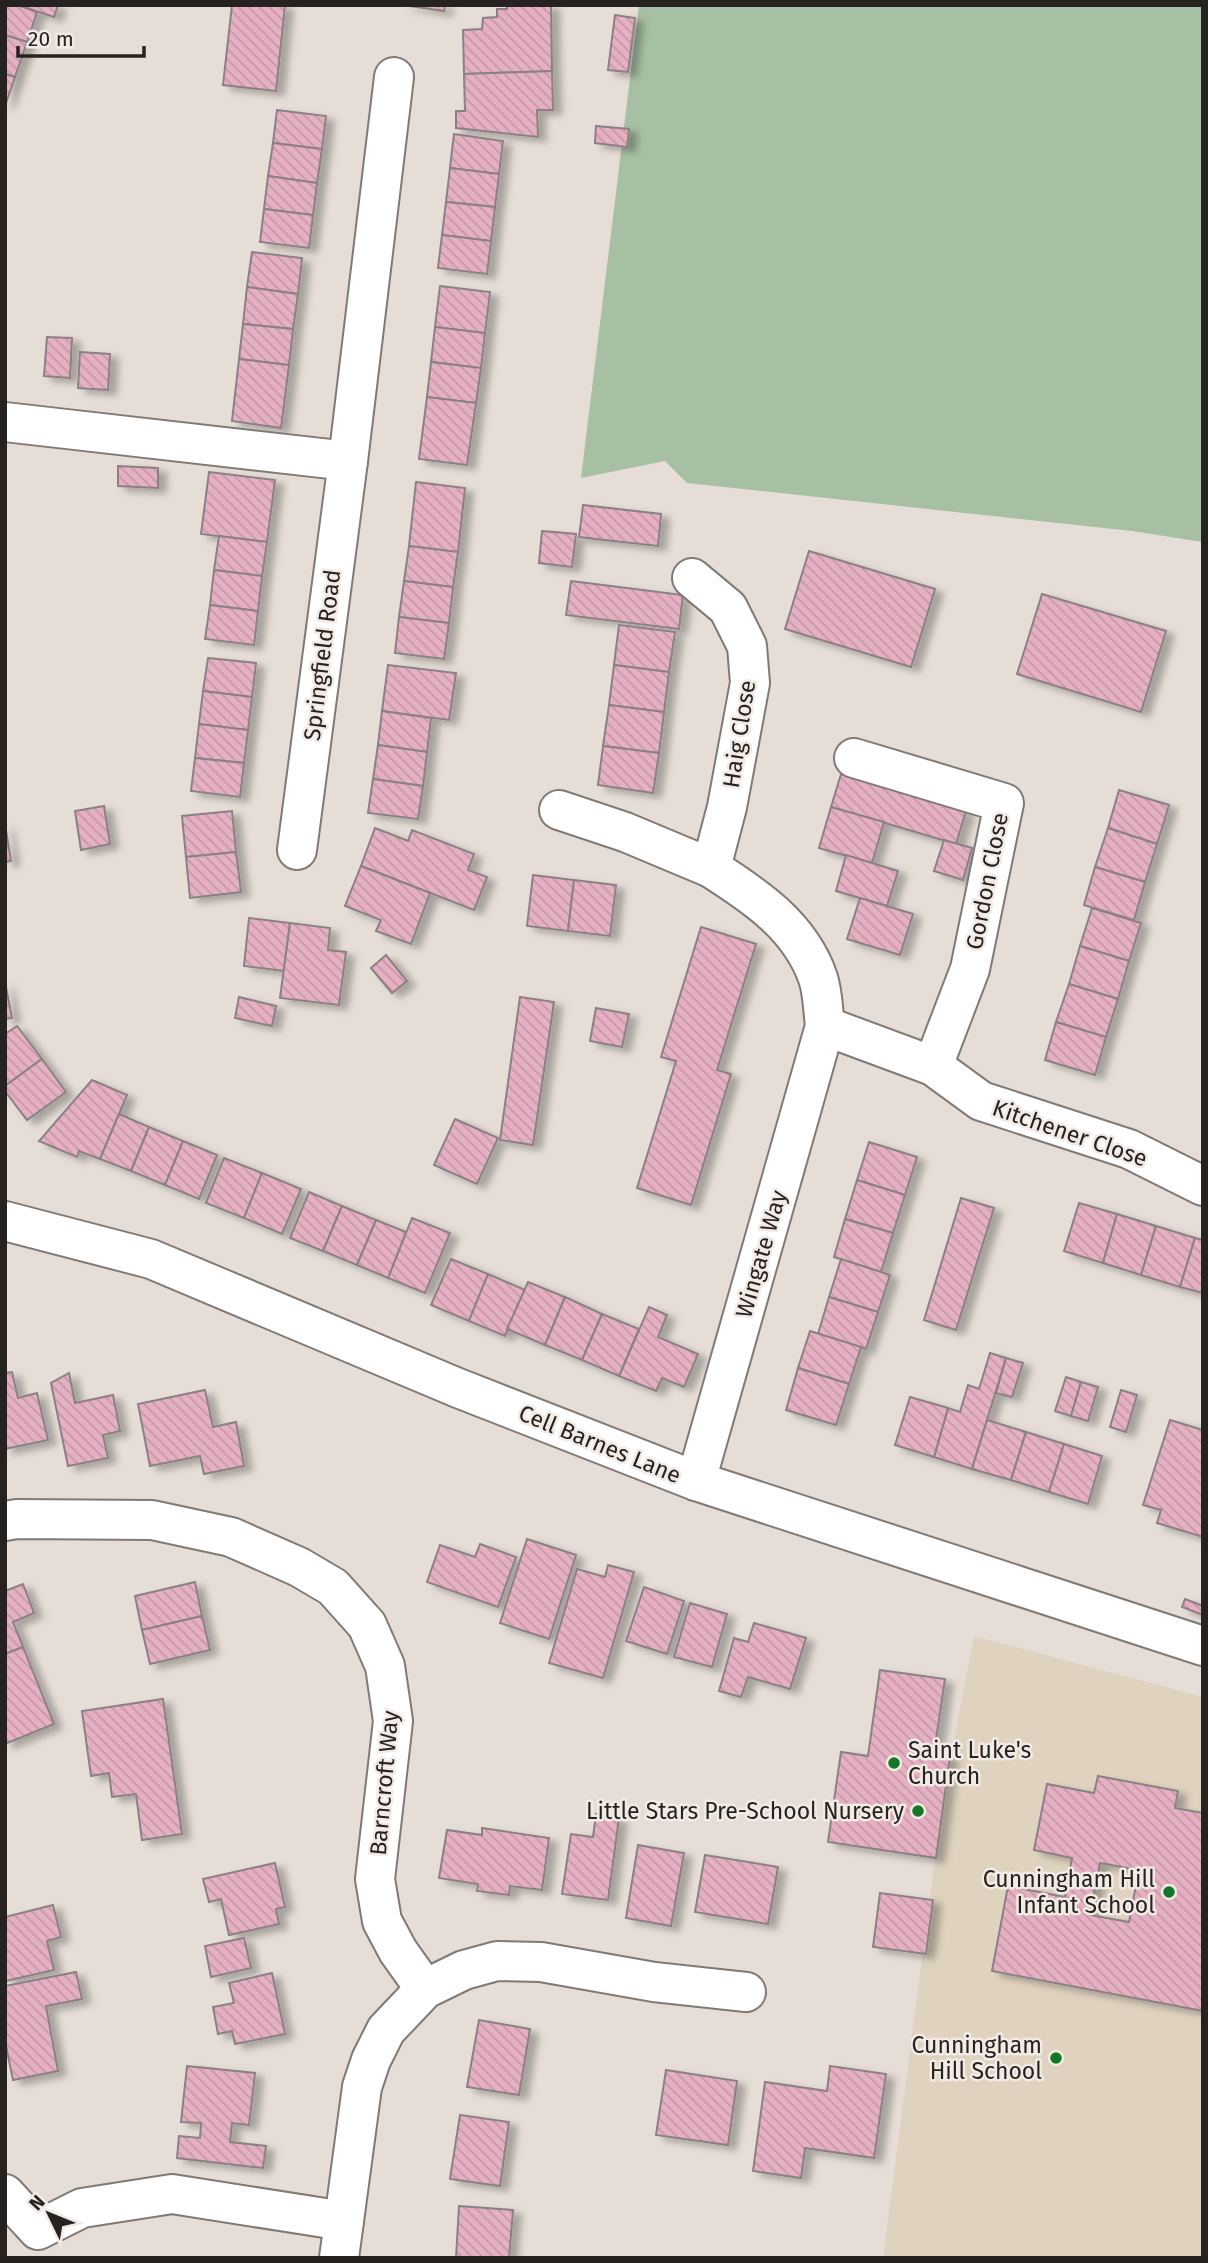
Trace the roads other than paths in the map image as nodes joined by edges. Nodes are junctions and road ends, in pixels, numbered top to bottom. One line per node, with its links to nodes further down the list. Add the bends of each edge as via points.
1 (394, 77): 3 (street, Springfield Road)
2 (5, 422): 3 (street)
3 (348, 461): 7 (street, Springfield Road)
4 (692, 578): 8 (street, Haig Close, via 729,608 747,646 750,683)
5 (854, 758): 10 (street, Gordon Close, via 1004,803 970,969)
6 (559, 810): 8 (street)
7 (297, 849)
8 (711, 869): 9 (street, via 779,917 801,946 818,979)
9 (825, 1026): 10 (street, Kitchener Close); 13 (street, Wingate Way)
10 (933, 1066): 11 (street, Kitchener Close, via 981,1101 1129,1149)
11 (1203, 1186)
12 (5, 1220): 13 (street, Cell Barnes Lane, via 151,1259 458,1388)
13 (696, 1481): 15 (street, Cell Barnes Lane)
14 (5, 1521): 16 (street, Barncroft Way, via 152,1520 231,1537 333,1587 367,1625 385,1666 393,1721 375,1879 382,1921)
15 (1203, 1646)
16 (425, 1990): 17 (street, via 464,1970 497,1961 541,1962); 19 (street, via 386,2030 371,2060 362,2087)
17 (746, 1992)
18 (5, 2194): 19 (street, via 38,2230 82,2208 172,2194)
19 (344, 2221): 20 (street)
20 (339, 2258)

